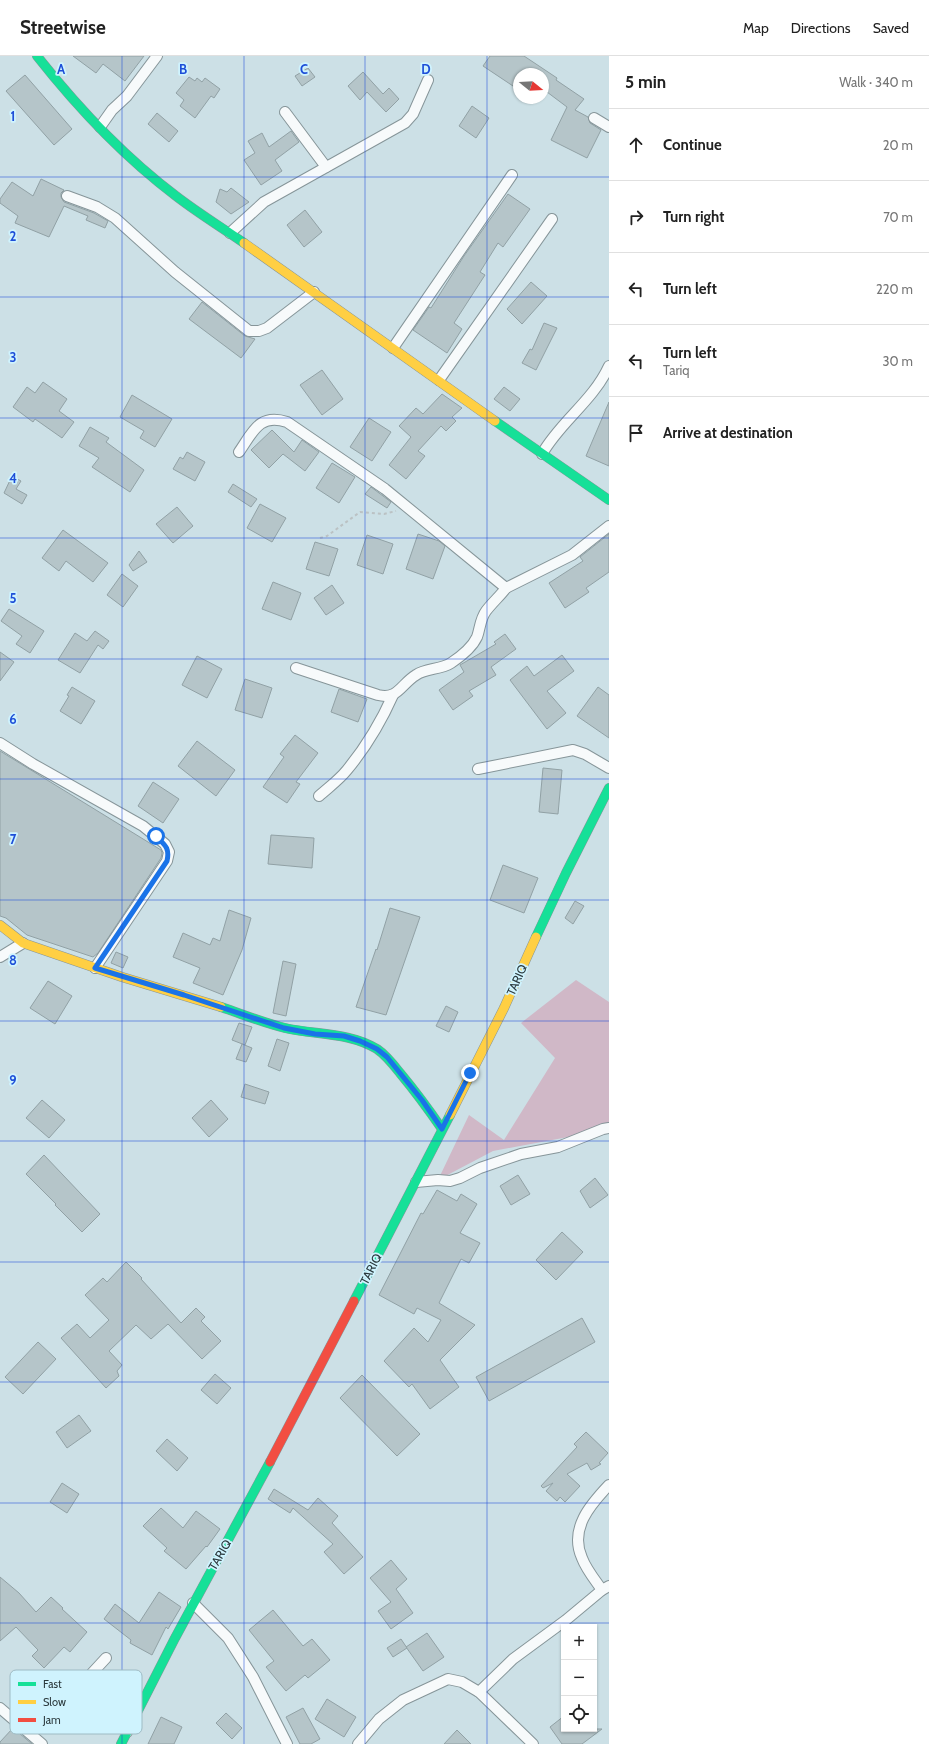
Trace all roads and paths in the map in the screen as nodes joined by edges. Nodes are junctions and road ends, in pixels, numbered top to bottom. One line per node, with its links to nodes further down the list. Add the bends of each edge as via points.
1 (37, 56): 6 (street, via 58,83)
2 (158, 56): 6 (street)
3 (428, 80): 8 (street, via 413,114 405,123)
4 (285, 112): 8 (street)
5 (594, 118): 7 (street)
6 (100, 127): 12 (street, via 154,178)
7 (609, 127)
8 (326, 167): 12 (street, via 264,202)
9 (512, 175): 14 (street)
10 (67, 196): 13 (street, via 98,207 115,218 175,272 249,330 259,331 267,328)
11 (552, 219): 16 (street)
12 (230, 233): 13 (street)
13 (314, 292): 14 (street)
14 (392, 348): 16 (street)
15 (609, 366): 18 (street, via 585,403 555,434)
16 (439, 380): 18 (street)
17 (238, 452): 20 (street, via 258,425 271,419 287,422)
18 (542, 454): 19 (street)
19 (609, 500)
20 (412, 510): 22 (path, via 384,514 360,512 327,536); 23 (street)
21 (609, 526): 23 (street, via 572,555)
22 (320, 538)
23 (506, 588): 25 (street, via 485,612 477,636 468,649 450,664 417,674)
24 (296, 668): 25 (street, via 378,695)
25 (393, 695): 30 (street, via 368,741 346,771)
26 (0, 743): 34 (street, via 143,826 165,844 169,852 167,861)
27 (609, 768): 28 (street, via 573,750)
28 (478, 769)
29 (609, 788): 36 (street, TARIQ, via 566,873 504,1008)
30 (320, 796)
31 (0, 925): 32 (street)
32 (23, 943): 33 (street); 34 (street)
33 (0, 957)
34 (95, 968): 36 (street, via 284,1028 344,1036 360,1041 387,1057)
35 (609, 1128): 37 (street, via 558,1146 521,1154 450,1181)
36 (442, 1129): 37 (street, TARIQ)
37 (416, 1182): 40 (street, TARIQ, via 295,1416)
38 (609, 1485): 39 (street, via 588,1508 580,1523 577,1540 582,1558)
39 (605, 1588): 43 (street, via 513,1659)
40 (194, 1603): 44 (street, TARIQ); 51 (street, via 228,1638 253,1678)
41 (106, 1658): 42 (street)
42 (95, 1670)
43 (479, 1692): 52 (street, via 462,1682 448,1679 430,1686 402,1700 378,1719); 53 (street)
44 (142, 1703)
45 (0, 1708): 46 (street)
46 (10, 1717)
47 (30, 1734): 49 (street)
48 (126, 1734): 50 (street, TARIQ)
49 (42, 1744)
50 (121, 1744)
51 (286, 1744)
52 (358, 1744)
53 (533, 1744)

